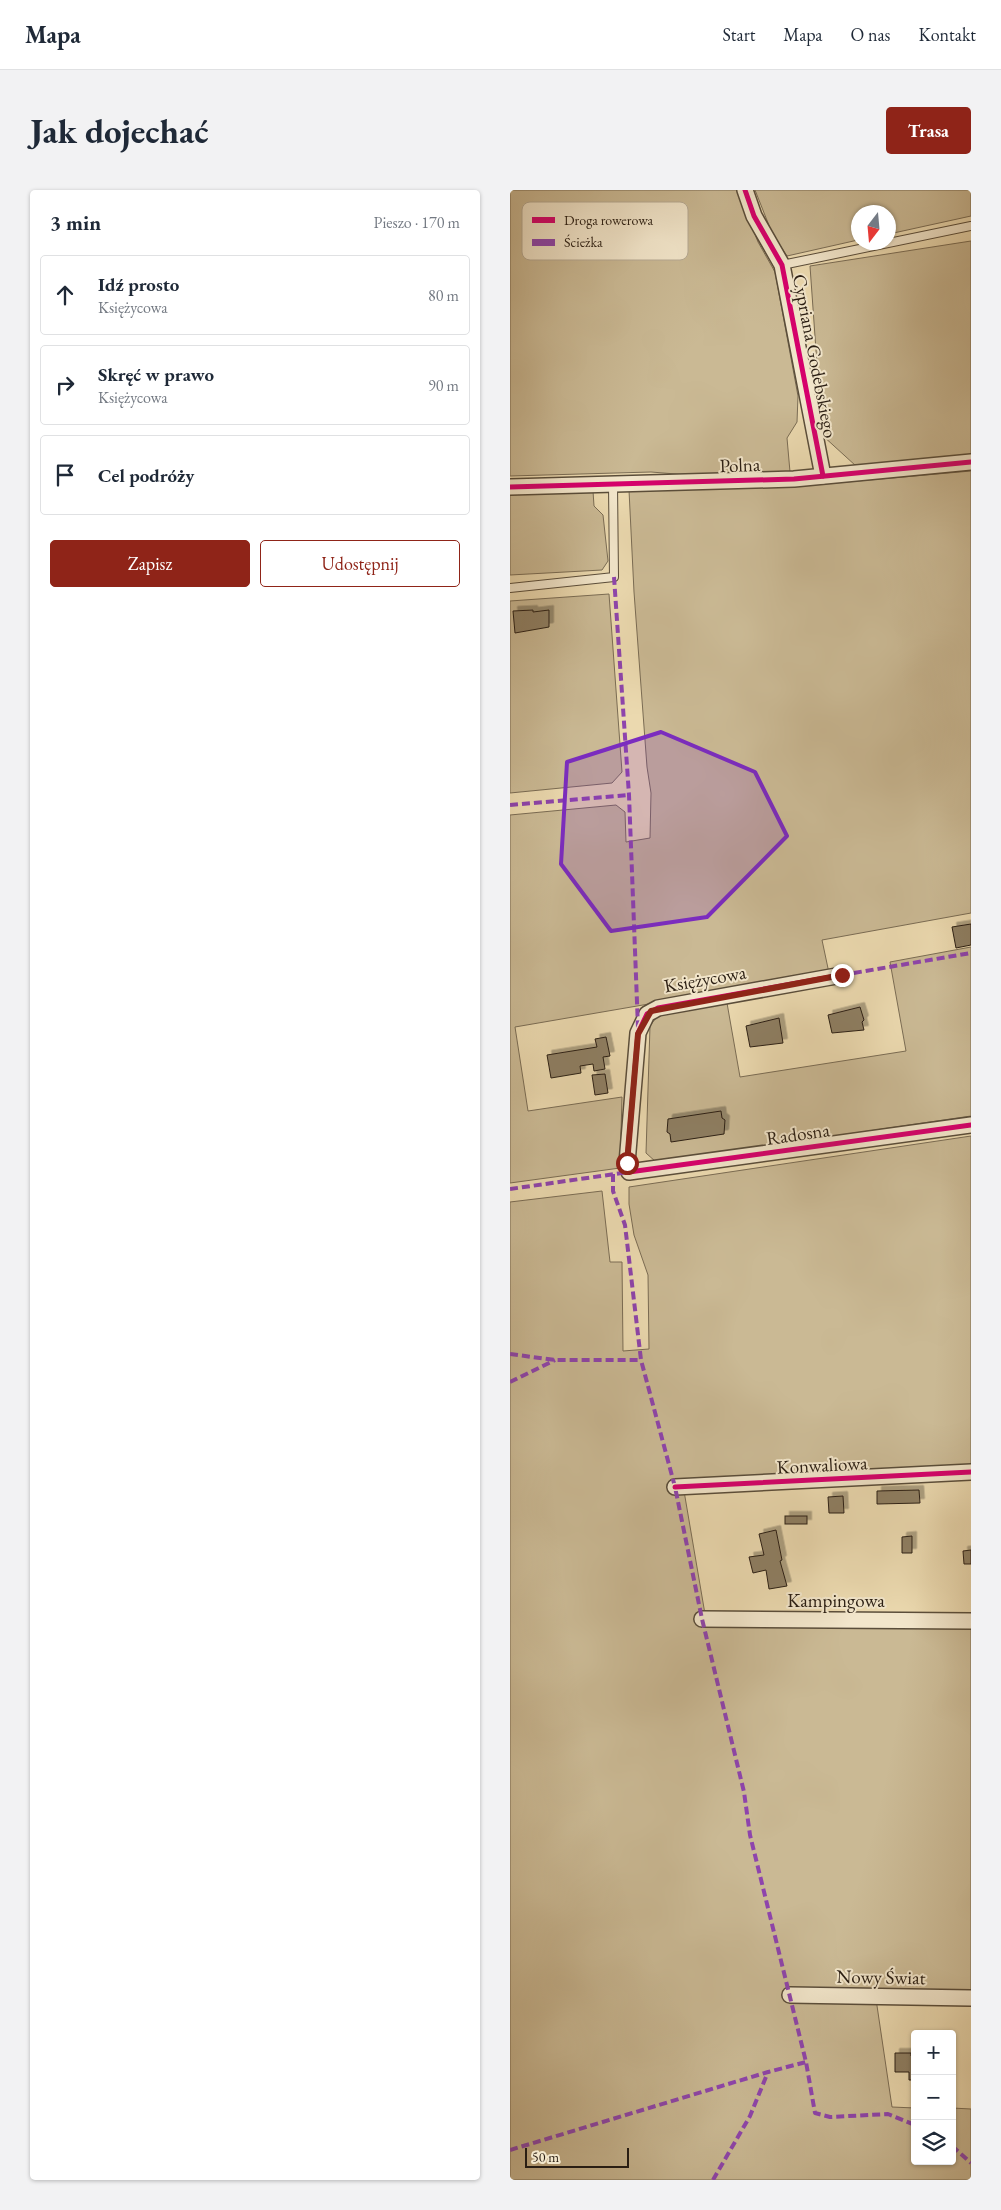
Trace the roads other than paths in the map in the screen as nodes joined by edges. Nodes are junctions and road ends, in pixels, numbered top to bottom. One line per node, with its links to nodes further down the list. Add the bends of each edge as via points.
1 (744, 190): 3 (street, Cypriana Godebskiego, via 754,216)
2 (971, 226): 3 (lane)
3 (782, 266): 5 (street, Cypriana Godebskiego)
4 (971, 462): 5 (street, Polna)
5 (823, 476): 6 (street, Polna)
6 (613, 484): 7 (street, Polna); 8 (lane, via 614,577)
7 (510, 487)
8 (510, 588)
9 (842, 975): 11 (street, Księżycowa, via 651,1011 638,1034 627,1163)
10 (971, 1125): 11 (street, Radosna)
11 (630, 1172)
12 (971, 1472): 13 (street, Konwaliowa)
13 (675, 1487)
14 (702, 1619): 15 (street, Kampingowa)
15 (971, 1621)
16 (790, 1996): 17 (street, Nowy Świat)
17 (971, 1998)

